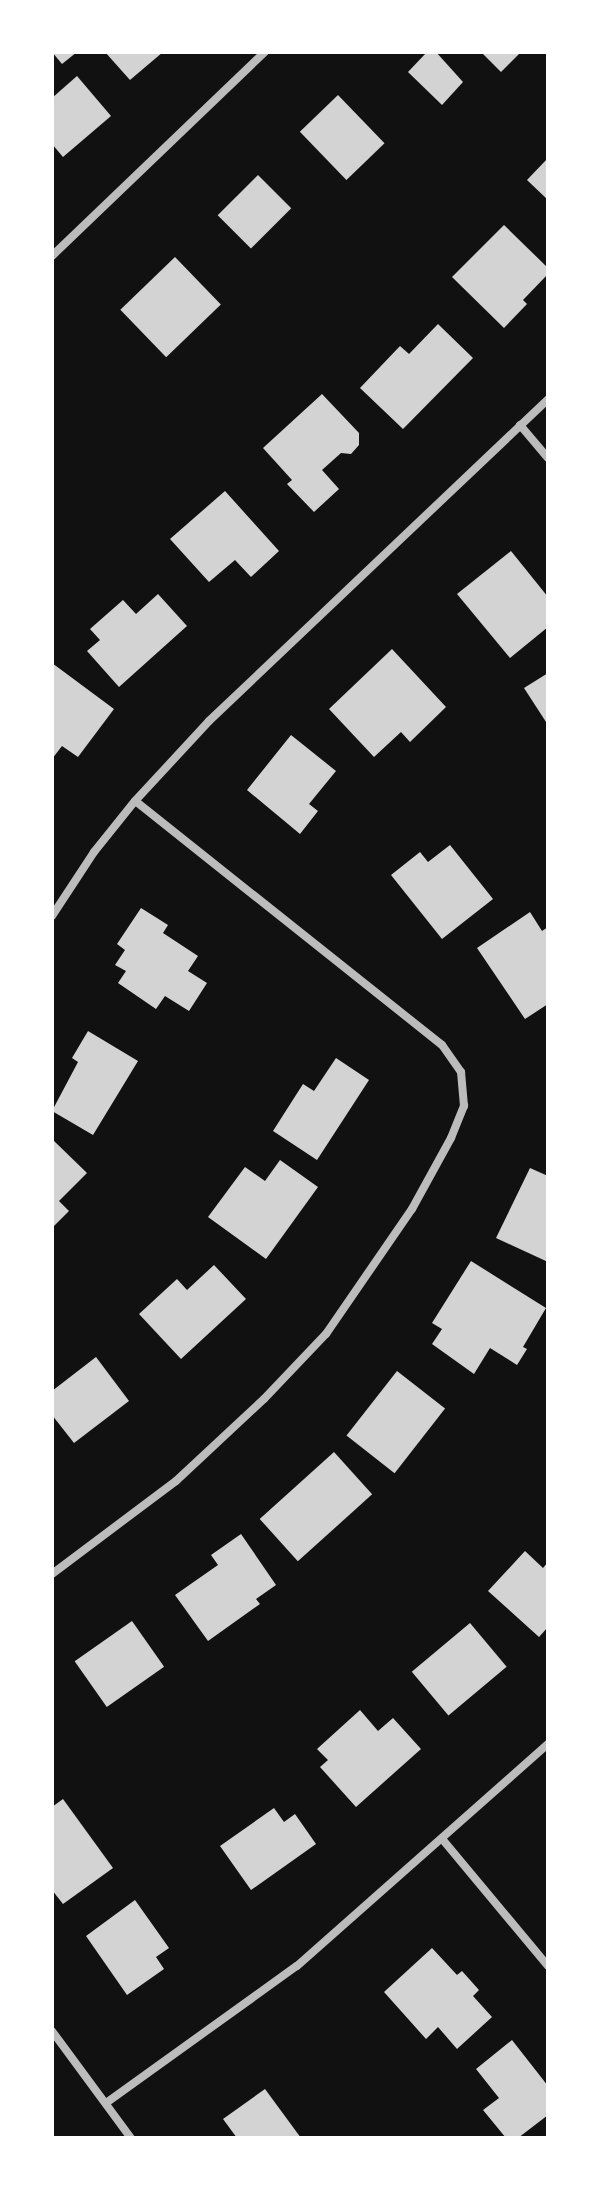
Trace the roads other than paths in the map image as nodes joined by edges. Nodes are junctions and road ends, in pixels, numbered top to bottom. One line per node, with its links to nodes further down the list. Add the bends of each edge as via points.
1 (265, 52): 2 (street)
2 (52, 256)
3 (548, 399): 4 (street)
4 (520, 425): 5 (street); 6 (street, via 287,644)
5 (548, 458)
6 (135, 801): 7 (street); 8 (street, via 442,1045 461,1072 464,1106 412,1209 326,1334 176,1481)
7 (52, 916)
8 (52, 1574)
9 (548, 1744): 10 (street)
10 (443, 1840): 11 (street); 13 (street, via 297,1966)
11 (548, 1966)
12 (52, 2031): 13 (street)
13 (106, 2103): 14 (street)
14 (131, 2138)

